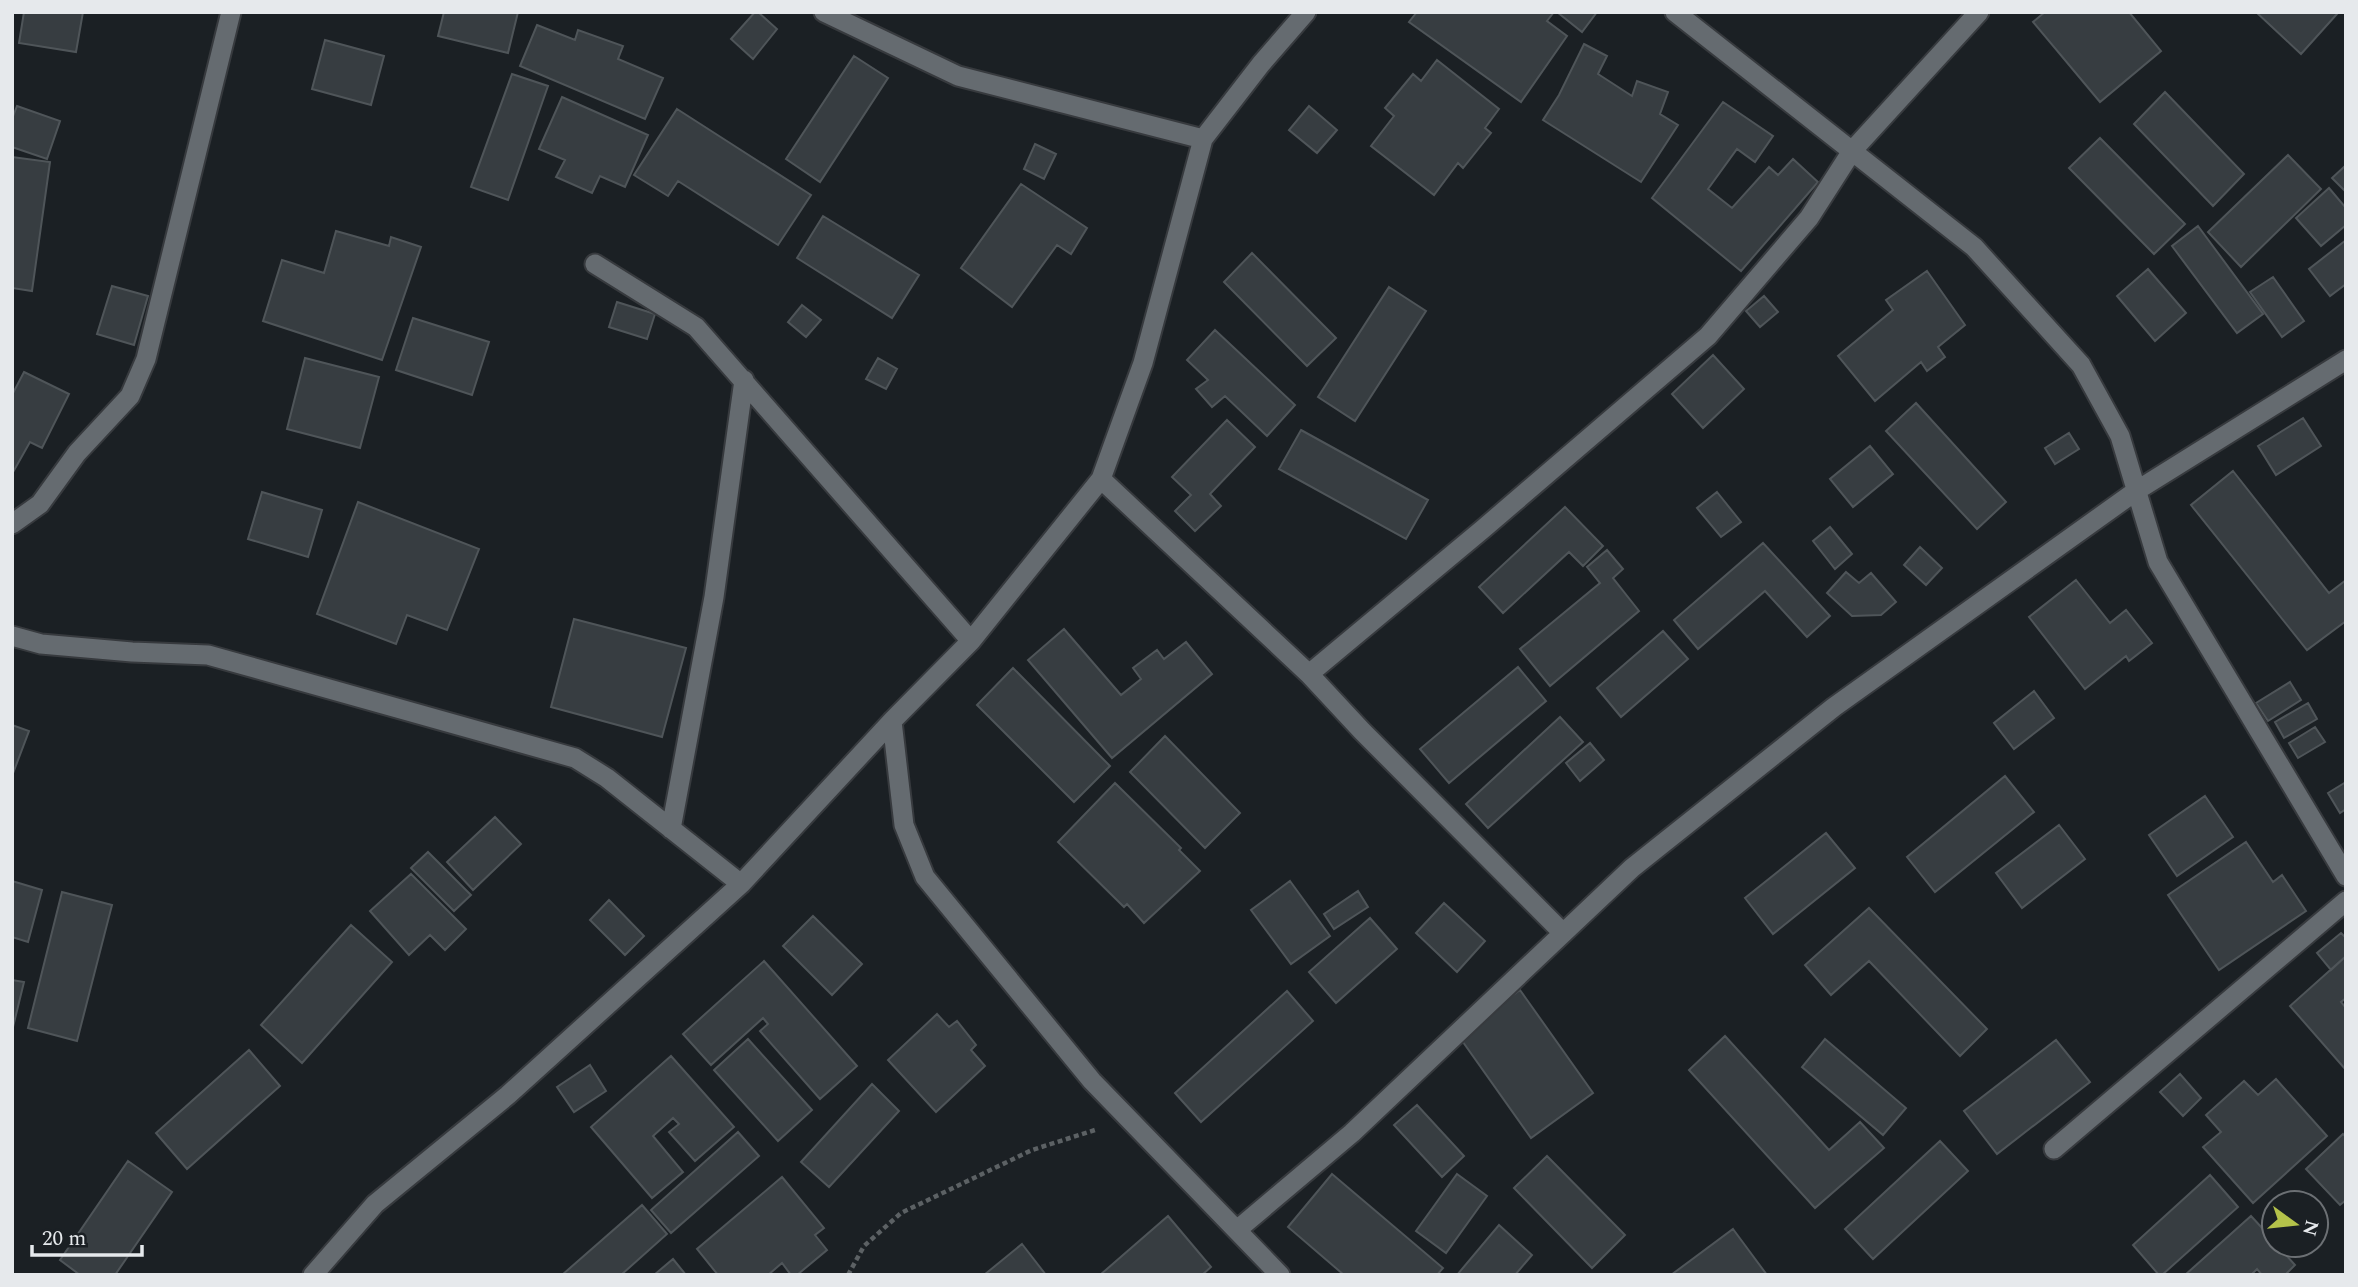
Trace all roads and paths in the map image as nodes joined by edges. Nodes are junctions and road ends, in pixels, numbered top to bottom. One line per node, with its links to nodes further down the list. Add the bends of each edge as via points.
1 (231, 12): 13 (street, via 141,372 130,396 77,453 40,504)
2 (824, 12): 6 (street, via 958,76)
3 (1306, 12): 6 (street)
4 (1675, 12): 7 (street)
5 (1979, 12): 7 (street)
6 (1203, 139): 11 (street, via 1143,363)
7 (1852, 151): 12 (street, via 1974,247 2081,365 2120,436); 16 (street, via 1809,218 1708,336)
8 (595, 264): 10 (street, via 696,327)
9 (2346, 360): 12 (street)
10 (744, 380): 15 (street); 18 (street, via 714,597)
11 (1101, 479): 15 (street); 16 (street)
12 (2136, 491): 19 (street, via 2158,562); 22 (street, via 1833,707 1632,868)
13 (12, 524)
14 (12, 636): 18 (street, via 54,645 208,655 575,758)
15 (971, 641): 17 (street)
16 (1309, 674): 22 (street)
17 (892, 721): 20 (street); 23 (street, via 904,825 925,877 1092,1082)
18 (671, 829): 20 (street)
19 (2346, 876)
20 (741, 884): 26 (street, via 508,1095 375,1204)
21 (2346, 901): 24 (street)
22 (1563, 933): 25 (street, via 1352,1133)
23 (1129, 1119): 25 (street); 27 (path, via 1032,1150 901,1213 864,1246)
24 (2054, 1149)
25 (1237, 1230): 28 (street)
26 (313, 1275)
27 (848, 1275)
28 (1280, 1275)

